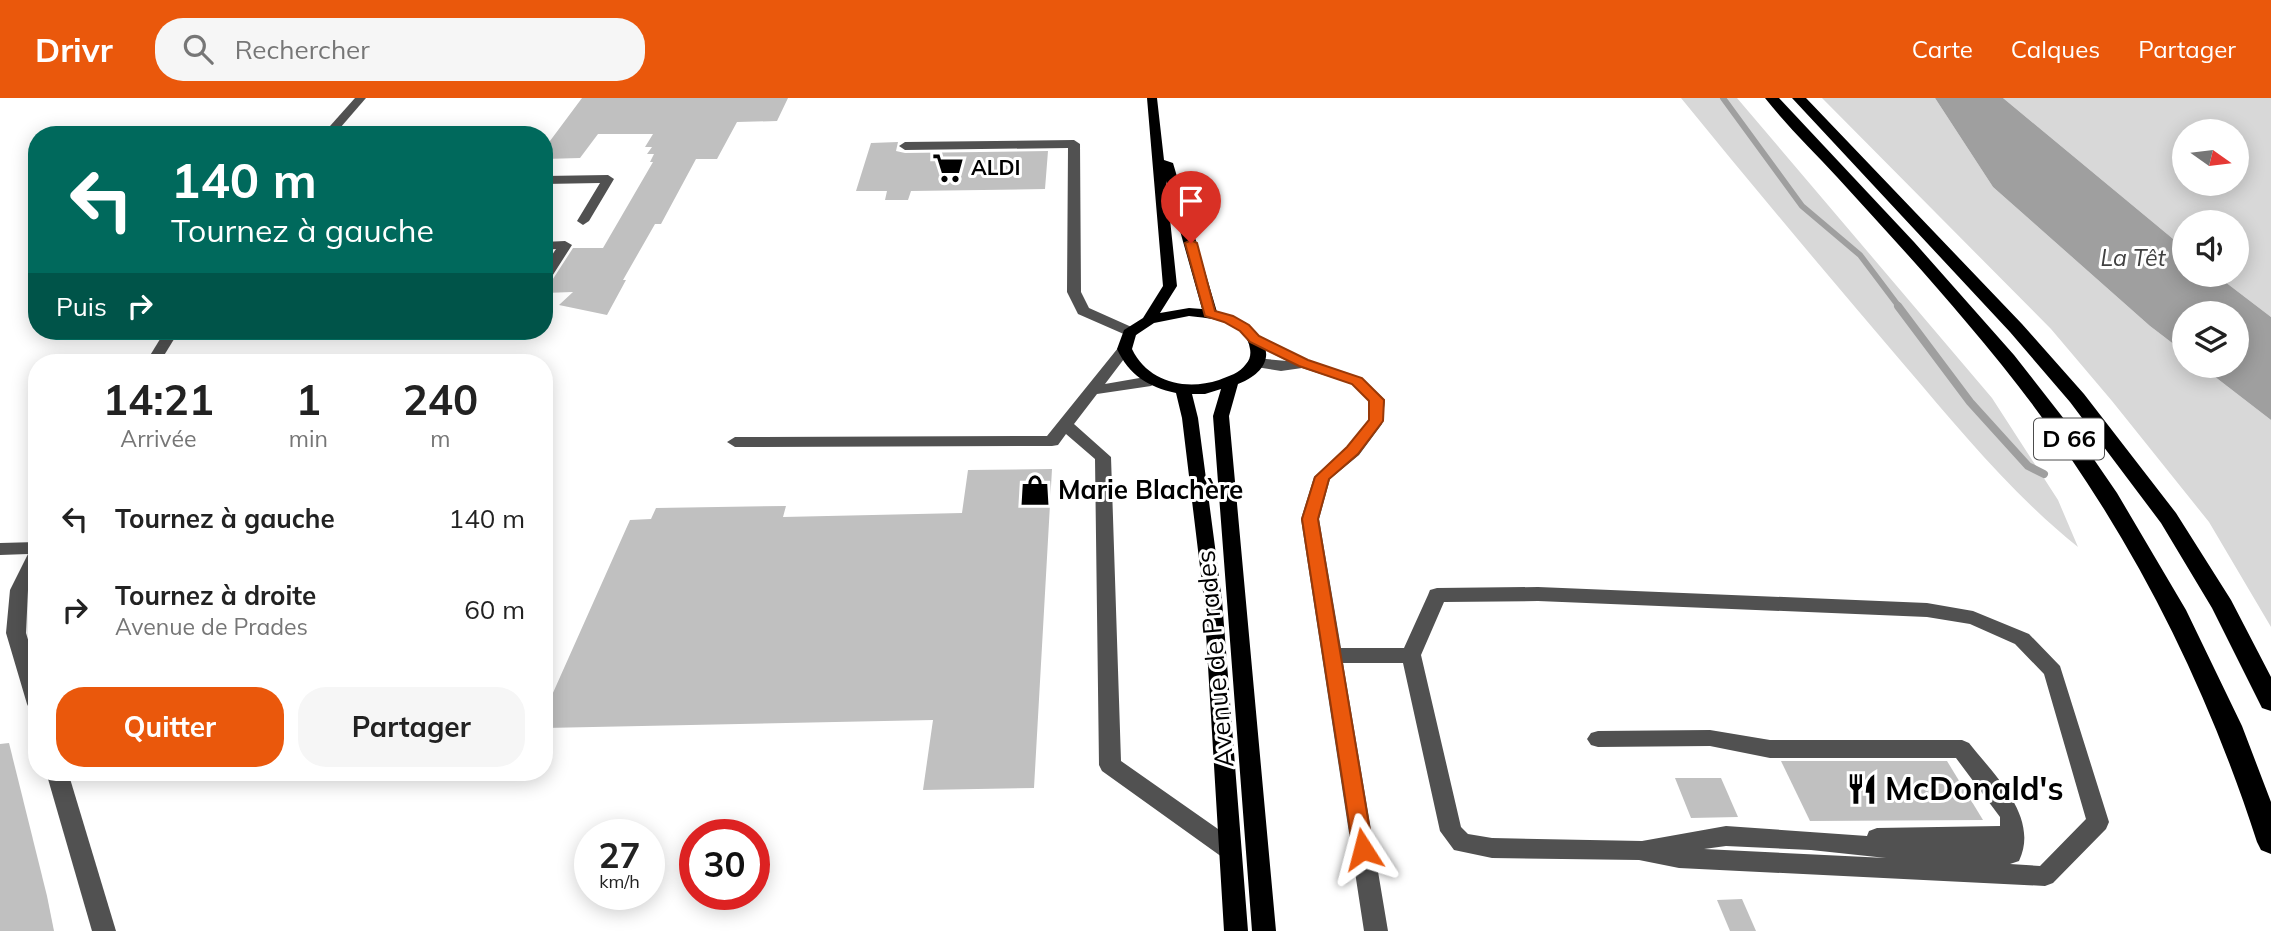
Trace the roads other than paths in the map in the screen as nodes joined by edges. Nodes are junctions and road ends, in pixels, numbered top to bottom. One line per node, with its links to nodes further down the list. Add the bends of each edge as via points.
1 (361, 98): 6 (street)
2 (1152, 98): 5 (main road)
3 (1772, 98): 34 (highway, D 66, via 1983,332 2040,400 2116,505 2197,653)
4 (1799, 98): 31 (highway, D 66, via 2077,398 2169,518)
5 (1156, 123): 12 (main road); 13 (main road, via 1170,286)
6 (336, 126)
7 (905, 146): 14 (street, via 1074,144 1077,303 1094,318)
8 (553, 180): 9 (street, via 607,179)
9 (583, 220)
10 (553, 246): 11 (street, via 565,246)
11 (553, 264)
12 (1210, 313): 13 (main road, via 1168,313); 15 (main road, via 1237,323)
13 (1149, 319): 14 (main road)
14 (1131, 332): 16 (main road)
15 (1255, 339): 17 (main road); 18 (street)
16 (1123, 351): 19 (main road, via 1127,363); 22 (street)
17 (1255, 363): 18 (street); 20 (main road)
18 (1303, 363): 29 (street, via 1357,381 1377,400 1376,421 1353,451 1322,477 1310,519)
19 (1151, 381): 21 (main road); 22 (street)
20 (1230, 383): 21 (main road); 39 (main road, Avenue de Prades, via 1221,416)
21 (1183, 389): 36 (main road, Avenue de Prades, via 1213,600)
22 (1089, 391): 23 (street)
23 (1065, 424): 24 (street, via 1052,441); 36 (street, via 1103,457 1110,765)
24 (735, 442)
25 (28, 548): 26 (street)
26 (0, 549)
27 (28, 572): 30 (street, via 19,590 16,633)
28 (1410, 655): 29 (street); 35 (street, via 1451,831 1462,843 1492,848); 35 (street, via 1437,594 1927,610 1973,618 2021,639 2053,671 2098,822 2045,876 1679,858)
29 (1332, 656): 40 (street)
30 (28, 674)
31 (2271, 701)
32 (1598, 739): 35 (street, via 1710,738 1770,749 1962,749 2011,815 2011,836 1811,840 1726,836)
33 (60, 781): 37 (street)
34 (2271, 842)
35 (1639, 849)
36 (1230, 850): 38 (main road, Avenue de Prades)
37 (104, 931)
38 (1236, 931)
39 (1264, 931)
40 (1376, 931)

